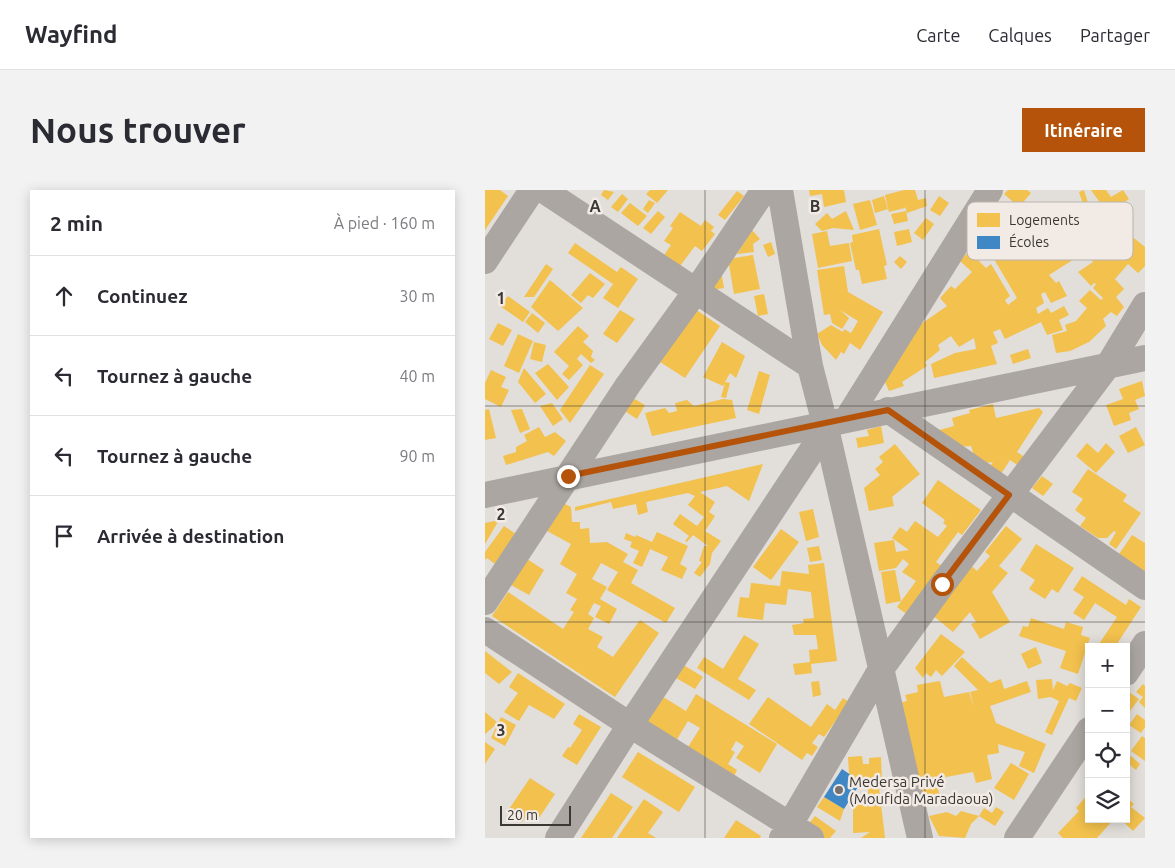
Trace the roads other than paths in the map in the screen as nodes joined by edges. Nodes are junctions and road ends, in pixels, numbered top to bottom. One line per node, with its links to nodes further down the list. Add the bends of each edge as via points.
1 (532, 190): 8 (street)
2 (543, 190): 9 (street)
3 (764, 190): 9 (street)
4 (780, 190): 13 (street)
5 (990, 190): 6 (street)
6 (982, 202)
7 (967, 224): 15 (street)
8 (485, 261)
9 (696, 291): 13 (street); 16 (street)
10 (1145, 305): 12 (street)
11 (1145, 358): 12 (street)
12 (1109, 364): 14 (street); 18 (street)
13 (810, 366): 15 (street)
14 (888, 410): 15 (street); 18 (street)
15 (833, 424): 16 (street); 24 (street); 25 (street)
16 (568, 476): 17 (street); 20 (street)
17 (485, 495)
18 (1009, 495): 19 (street); 24 (street)
19 (1145, 587)
20 (485, 602)
21 (485, 630): 25 (street)
22 (1145, 644): 23 (street)
23 (1130, 667)
24 (881, 670): 27 (street); 29 (street)
25 (629, 725): 27 (street); 28 (street)
26 (1087, 733): 30 (street)
27 (794, 834)
28 (558, 838)
29 (920, 838)
30 (1017, 838)

